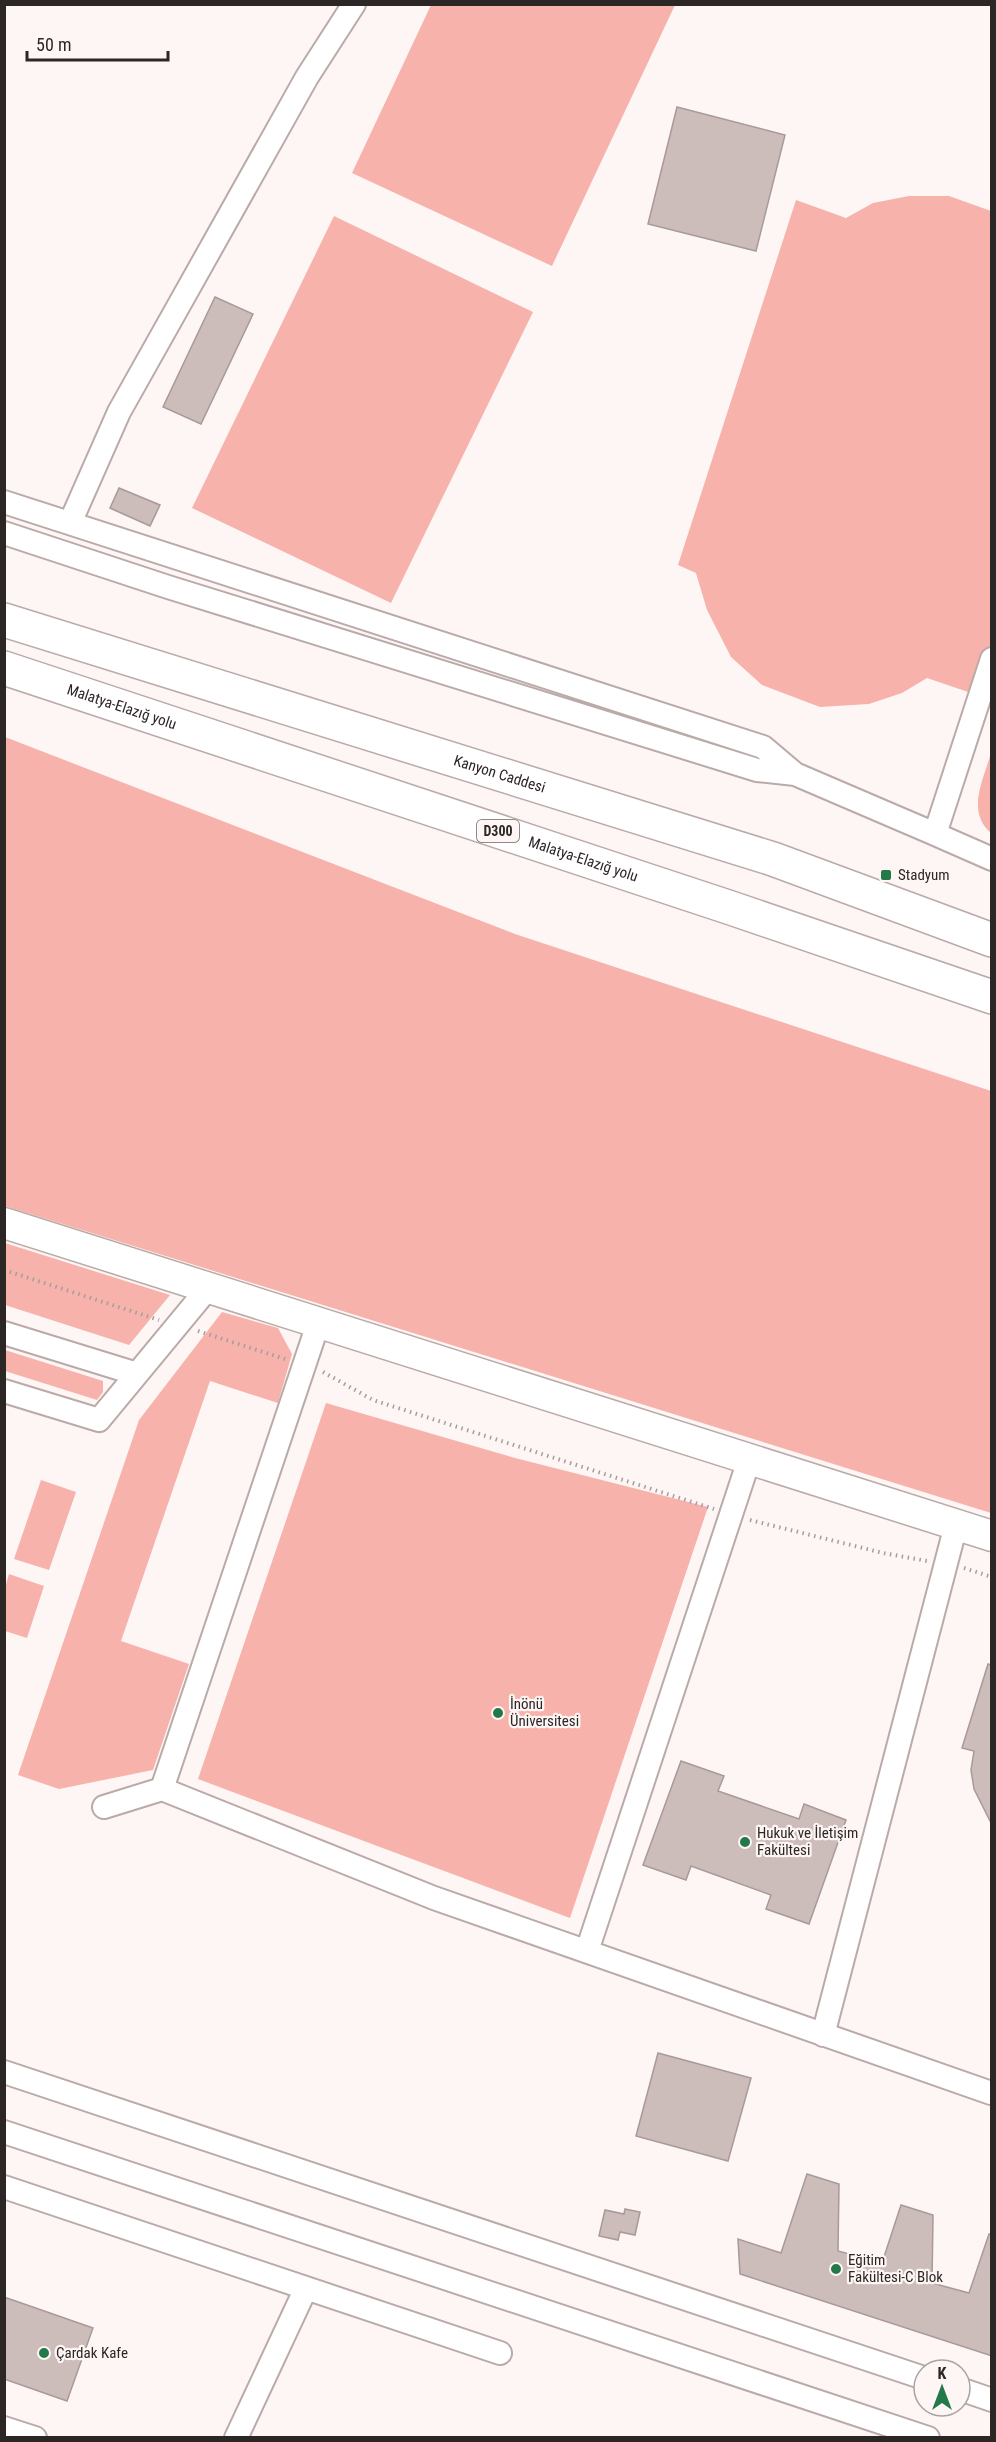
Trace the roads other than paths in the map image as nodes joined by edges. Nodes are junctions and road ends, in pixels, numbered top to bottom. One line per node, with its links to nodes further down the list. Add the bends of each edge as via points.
1 (354, 4): 3 (street, via 307,77 119,412)
2 (4, 502): 3 (street)
3 (70, 523): 8 (street, via 762,747)
4 (4, 533): 8 (street, via 757,770)
5 (4, 620): 11 (highway, Kanyon Caddesi)
6 (992, 659): 9 (street)
7 (4, 668): 14 (highway, Malatya-Elazığ yolu / D300)
8 (795, 774): 9 (street)
9 (935, 834): 10 (street)
10 (992, 859)
11 (780, 862): 12 (highway); 13 (highway, Kanyon Caddesi)
12 (992, 924)
13 (992, 940)
14 (992, 997)
15 (4, 1223): 16 (main road)
16 (209, 1287): 17 (main road); 19 (street)
17 (319, 1321): 21 (main road); 24 (street)
18 (4, 1333): 19 (street)
19 (137, 1374): 20 (street, via 99,1420)
20 (4, 1391)
21 (749, 1460): 22 (main road); 26 (street)
22 (956, 1525): 23 (main road); 27 (street)
23 (992, 1536)
24 (162, 1789): 25 (street); 26 (street, via 434,1898)
25 (104, 1806)
26 (587, 1951): 27 (street)
27 (823, 2035): 29 (street)
28 (4, 2072): 34 (street)
29 (991, 2093)
30 (4, 2132): 40 (street)
31 (4, 2187): 32 (street)
32 (306, 2288): 33 (street); 39 (street)
33 (500, 2353)
34 (912, 2374)
35 (972, 2394): 36 (street)
36 (992, 2400)
37 (4, 2428): 38 (street)
38 (35, 2438)
39 (236, 2438)
40 (928, 2438)

